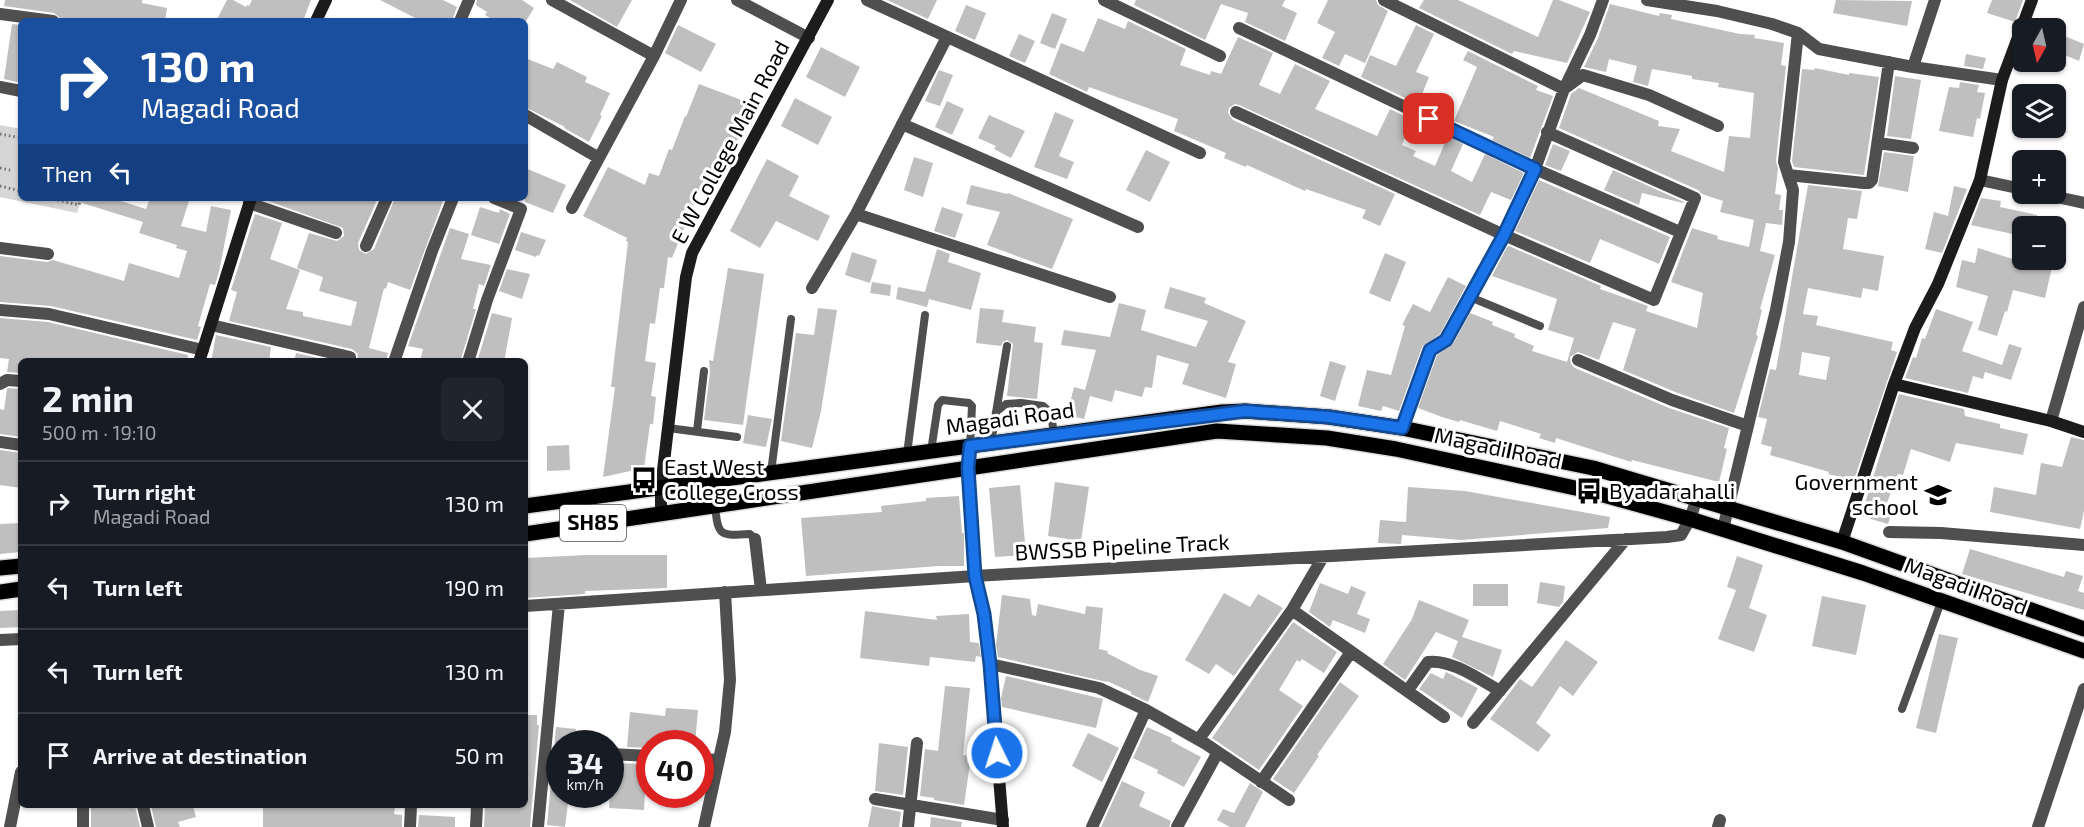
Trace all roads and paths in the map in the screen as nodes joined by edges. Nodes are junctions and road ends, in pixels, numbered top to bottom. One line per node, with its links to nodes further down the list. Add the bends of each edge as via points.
1 (326, 0): 16 (street)
2 (469, 0): 17 (street)
3 (552, 0): 22 (street)
4 (681, 0): 22 (street)
5 (736, 0): 21 (street)
6 (828, 0): 21 (street, E W College Main Road)
7 (867, 0): 20 (street)
8 (1104, 0): 23 (street)
9 (1384, 0): 28 (street)
10 (1603, 0): 28 (street)
11 (1647, 0): 19 (street, via 1717,11)
12 (1935, 0): 25 (street)
13 (2032, 0): 26 (street)
14 (0, 14): 15 (street)
15 (30, 18)
16 (317, 18)
17 (461, 18)
18 (1239, 28): 42 (street)
19 (1798, 33): 24 (street, via 1820,49); 44 (street, via 1784,162)
20 (947, 37): 32 (street); 39 (street)
21 (809, 38): 89 (street, E W College Main Road, via 692,253)
22 (654, 56): 40 (street)
23 (1220, 56)
24 (1888, 62): 25 (street); 37 (street)
25 (1912, 67): 26 (street)
26 (2002, 80): 45 (street)
27 (0, 87): 29 (street)
28 (1564, 89): 33 (street, via 1583,75 1649,95); 34 (street)
29 (18, 90)
30 (1236, 112): 63 (street)
31 (528, 117): 40 (street)
32 (902, 124): 59 (street); 60 (street)
33 (1718, 126)
34 (1547, 132): 42 (street); 61 (street, via 1695,198)
35 (0, 134): 36 (path)
36 (18, 137)
37 (1878, 143): 38 (street); 44 (street, via 1869,183)
38 (1913, 147)
39 (1200, 153)
40 (599, 158): 58 (street)
41 (0, 168): 43 (path)
42 (1535, 169): 61 (street); 63 (street)
43 (10, 170)
44 (1788, 175): 88 (street, via 1794,201 1789,242)
45 (1980, 180): 47 (street); 85 (street)
46 (0, 186): 48 (path)
47 (2012, 187)
48 (18, 190)
49 (2066, 199): 57 (street)
50 (62, 201): 51 (path, via 79,205)
51 (80, 201)
52 (250, 201): 74 (street)
53 (253, 201): 62 (street)
54 (386, 201): 64 (street)
55 (452, 201): 79 (street)
56 (501, 201): 80 (street, via 521,209)
57 (2084, 203)
58 (572, 208)
59 (856, 214): 67 (street); 68 (street)
60 (1138, 227)
61 (1680, 232): 63 (street, via 1654,300)
62 (336, 233)
63 (1504, 235): 69 (street)
64 (366, 246)
65 (0, 248): 66 (street)
66 (48, 254)
67 (812, 288)
68 (1110, 297)
69 (1470, 297): 75 (lane); 90 (street, via 1446,340 1430,350)
70 (2084, 307): 87 (street)
71 (0, 310): 77 (street, via 49,314)
72 (925, 315): 100 (lane)
73 (791, 319): 102 (lane)
74 (211, 325): 77 (street); 78 (street)
75 (1540, 326)
76 (1007, 346): 86 (lane)
77 (201, 356)
78 (350, 357)
79 (395, 358)
80 (469, 358)
81 (1578, 360): 88 (street, via 1672,400)
82 (704, 370): 91 (lane)
83 (18, 381): 84 (street)
84 (0, 384)
85 (1894, 384): 87 (street); 115 (street)
86 (996, 412): 93 (lane, via 1006,404 1043,406 1051,413); 96 (lane)
87 (2051, 421): 92 (street)
88 (1748, 426): 107 (street)
89 (668, 428): 91 (lane); 103 (street, E W College Main Road)
90 (1402, 428): 93 (main road, Magadi Road / SH85, via 1329,417 1245,411); 104 (main road, Magadi Road / SH85, via 1593,468)
91 (697, 431): 94 (lane)
92 (2084, 432)
93 (1054, 435): 96 (main road, Magadi Road / SH85)
94 (736, 437)
95 (0, 442): 97 (street)
96 (991, 443): 98 (main road, Magadi Road / SH85)
97 (18, 445)
98 (970, 446): 99 (main road, Magadi Road / SH85); 99 (lane, via 972,406 942,400); 101 (street)
99 (931, 451): 100 (main road, Magadi Road / SH85)
100 (907, 454): 102 (main road, Magadi Road / SH85)
101 (968, 468): 105 (main road, Magadi Road / SH85); 109 (main road, Magadi Road / SH85, via 1217,431 1327,438 1589,491); 120 (street)
102 (771, 472): 103 (main road, Magadi Road / SH85)
103 (661, 486): 106 (main road, Magadi Road / SH85); 108 (street, E W College Main Road)
104 (1697, 498): 107 (main road, Magadi Road / SH85); 109 (street)
105 (715, 505): 108 (main road, Magadi Road / SH85); 113 (lane, via 720,532 725,536 750,534)
106 (528, 506)
107 (1729, 507): 110 (street); 115 (main road, Magadi Road / SH85)
108 (661, 513): 112 (main road, Magadi Road / SH85)
109 (1690, 519): 110 (main road, Magadi Road / SH85); 114 (street, BWSSB Pipeline Track, via 1681,535)
110 (1723, 529): 125 (main road, Magadi Road / SH85)
111 (1889, 531): 116 (street)
112 (528, 534)
113 (755, 539): 122 (street)
114 (1626, 539): 117 (street, BWSSB Pipeline Track); 137 (street)
115 (1842, 542): 129 (main road, Magadi Road / SH85)
116 (2084, 545)
117 (1323, 557): 120 (street, BWSSB Pipeline Track); 128 (street)
118 (18, 566): 119 (main road)
119 (0, 568)
120 (975, 576): 122 (street, BWSSB Pipeline Track); 134 (street)
121 (18, 589): 123 (main road)
122 (761, 590): 124 (street, BWSSB Pipeline Track)
123 (0, 592)
124 (725, 592): 126 (street, BWSSB Pipeline Track); 146 (street, via 730,680)
125 (1941, 602): 132 (main road, Magadi Road / SH85); 138 (lane)
126 (559, 604): 127 (street, BWSSB Pipeline Track); 163 (street)
127 (528, 606)
128 (1292, 610): 133 (street); 142 (street)
129 (2084, 629)
130 (18, 639): 131 (street)
131 (0, 640)
132 (2084, 651)
133 (1351, 652): 136 (street); 147 (street)
134 (990, 664): 139 (street, via 1099,688); 156 (street)
135 (2084, 689): 167 (street)
136 (1408, 690): 137 (street, via 1428,662 1434,662 1448,664); 140 (street)
137 (1500, 691): 141 (street)
138 (1902, 709)
139 (1146, 710): 142 (street); 166 (street)
140 (1444, 717)
141 (1473, 723)
142 (1199, 739): 144 (street)
143 (917, 743): 151 (street)
144 (1218, 752): 147 (street); 157 (street)
145 (714, 759): 146 (street)
146 (719, 759): 164 (street)
147 (1261, 782): 150 (street)
148 (18, 787): 158 (street)
149 (875, 799): 151 (street)
150 (1289, 800)
151 (910, 805): 156 (street); 165 (street)
152 (83, 808): 159 (street)
153 (143, 808): 160 (street)
154 (411, 808): 161 (street)
155 (477, 808): 162 (street)
156 (1003, 824)
157 (1179, 826)
158 (10, 827)
159 (83, 827)
160 (148, 827)
161 (410, 827)
162 (476, 827)
163 (538, 827)
164 (704, 827)
165 (908, 827)
166 (1092, 827)
167 (2038, 827)

